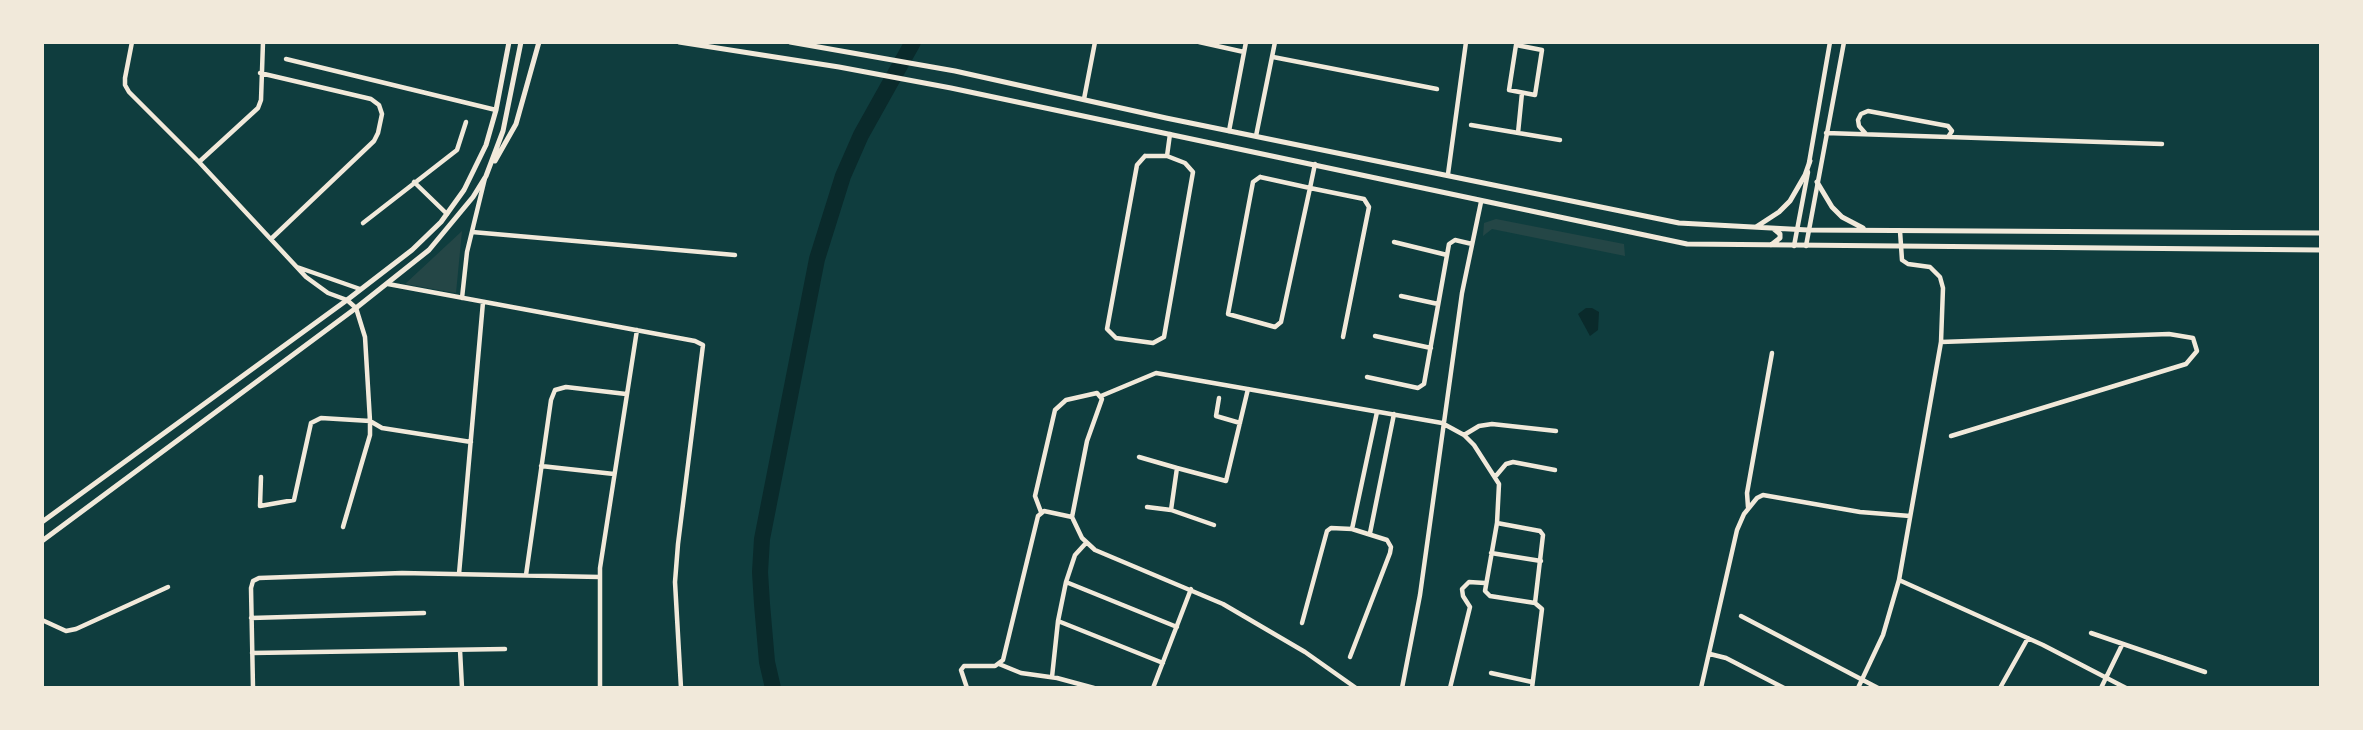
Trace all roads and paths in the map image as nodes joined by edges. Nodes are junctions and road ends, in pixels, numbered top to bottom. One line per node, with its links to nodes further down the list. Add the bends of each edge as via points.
1 (132, 42): 39 (street, via 125,85)
2 (263, 42): 21 (street)
3 (509, 42): 25 (street)
4 (521, 42): 41 (street, via 503,131)
5 (538, 42): 41 (street, via 516,124)
6 (679, 42): 17 (street)
7 (725, 42): 17 (street)
8 (790, 42): 24 (street)
9 (1095, 42): 24 (street)
10 (1199, 42): 18 (street)
11 (1246, 42): 18 (street)
12 (1275, 42): 19 (street)
13 (1466, 42): 42 (street)
14 (1830, 42): 38 (street)
15 (1844, 42): 30 (street)
16 (1528, 45): 23 (street, via 1516,45 1509,90); 23 (street, via 1542,50 1535,95)
17 (724, 49): 31 (street, via 951,88)
18 (1244, 52): 28 (street)
19 (1272, 57): 22 (street); 33 (street)
20 (286, 59): 25 (street)
21 (260, 73): 39 (street, via 258,108); 57 (street, via 371,99 379,105 381,114 374,141)
22 (1437, 89)
23 (1522, 93): 29 (street)
24 (1084, 99): 28 (street)
25 (496, 110): 47 (street, via 476,168)
26 (466, 122): 43 (street, via 457,150)
27 (1471, 125): 29 (street)
28 (1229, 131): 33 (street)
29 (1518, 133): 35 (street)
30 (1826, 133): 32 (street); 44 (street)
31 (1170, 134): 37 (street); 40 (street)
32 (1867, 134): 34 (street); 34 (street, via 1858,123 1861,114 1868,111 1948,126 1952,131)
33 (1256, 136): 42 (street)
34 (1948, 137): 36 (street)
35 (1560, 140)
36 (2162, 144)
37 (1167, 156): 37 (street, via 1185,163 1193,172 1164,337 1154,343 1116,338 1107,328 1137,165 1145,156)
38 (1810, 161): 49 (street, via 1790,201); 51 (street)
39 (199, 162): 57 (street)
40 (1316, 163): 45 (street); 46 (street)
41 (487, 172): 55 (street); 68 (street, via 474,197 441,237)
42 (1448, 174): 49 (street, via 1678,223)
43 (414, 182): 47 (street); 48 (street)
44 (1817, 182): 52 (street); 53 (street, via 1842,217)
45 (1310, 188): 45 (street, via 1281,322 1275,327 1231,316 1228,309 1256,178); 78 (street, via 1368,201)
46 (1480, 202): 59 (street); 60 (street, via 1667,241)
47 (447, 214): 69 (street, via 412,250)
48 (363, 223)
49 (1754, 228): 50 (street)
50 (1774, 229): 51 (street); 60 (street, via 1780,238)
51 (1797, 230): 52 (street); 61 (street)
52 (1808, 230): 53 (street); 62 (street)
53 (1867, 230): 54 (street)
54 (1900, 231): 56 (street); 63 (street)
55 (472, 232): 65 (street); 71 (street)
56 (2321, 233)
57 (272, 239): 67 (street)
58 (1394, 242): 66 (street)
59 (1472, 244): 66 (street, via 1451,241); 91 (street)
60 (1770, 245): 61 (street)
61 (1794, 246): 62 (street)
62 (1806, 246): 63 (street)
63 (1901, 247): 64 (street); 79 (street, via 1905,263 1930,267 1940,277)
64 (2321, 250)
65 (735, 255)
66 (1447, 255): 74 (street)
67 (295, 266): 69 (street); 72 (street, via 328,292)
68 (388, 284): 71 (street); 75 (street)
69 (360, 289): 72 (street)
70 (1401, 296): 74 (street)
71 (462, 298): 73 (street)
72 (347, 300): 75 (street); 109 (street)
73 (483, 302): 76 (street); 95 (street)
74 (1438, 304): 80 (street)
75 (356, 308): 89 (street, via 364,337); 115 (street)
76 (638, 330): 84 (street); 155 (street, via 695,340 703,345 704,352 675,582)
77 (1375, 336): 80 (street)
78 (1343, 337)
79 (1941, 342): 94 (street, via 2169,334 2193,338 2197,351 2186,364); 107 (street)
80 (1431, 348): 82 (street, via 1422,387)
81 (1772, 353): 104 (street, via 1747,493)
82 (1367, 376)
83 (1248, 389): 85 (street, via 1156,373); 87 (street); 90 (street)
84 (626, 394): 97 (street, via 566,387 555,390); 100 (street)
85 (1101, 396): 106 (street, via 1087,394 1057,407 1035,496); 108 (street, via 1087,441)
86 (1219, 398): 90 (street, via 1216,416)
87 (1377, 412): 88 (street); 113 (street)
88 (1394, 414): 91 (street); 114 (street)
89 (370, 421): 95 (street, via 381,428); 101 (street, via 321,418 311,423 294,500 260,506); 112 (street, via 370,435)
90 (1240, 423): 98 (street, via 1226,480)
91 (1442, 423): 93 (street); 159 (street, via 1440,465)
92 (1556, 431): 93 (street, via 1492,424)
93 (1464, 435): 102 (street)
94 (1951, 436)
95 (471, 442): 119 (street)
96 (1139, 457): 98 (street)
97 (541, 466): 100 (street); 120 (street)
98 (1177, 468): 105 (street)
99 (1555, 470): 102 (street, via 1513,462)
100 (614, 474): 121 (street)
101 (261, 477)
102 (1495, 477): 110 (street, via 1500,494)
103 (1147, 507): 105 (street)
104 (1748, 507): 107 (street, via 1763,495 1851,511); 141 (street, via 1737,530)
105 (1171, 510): 111 (street)
106 (1041, 512): 108 (street); 144 (street, via 1007,649)
107 (1910, 516): 122 (street)
108 (1072, 517): 116 (street)
109 (42, 522)
110 (1497, 523): 117 (street); 118 (street, via 1540,531 1544,539)
111 (1214, 525)
112 (343, 527)
113 (1352, 529): 114 (street); 133 (street, via 1327,531)
114 (1370, 533): 142 (street, via 1387,540 1391,547)
115 (42, 541)
116 (1086, 543): 123 (street, via 1075,555); 126 (street, via 1100,553)
117 (1491, 553): 118 (street); 124 (street)
118 (1541, 561): 127 (street)
119 (459, 574): 120 (street); 130 (street, via 259,578 251,588)
120 (526, 575): 121 (street)
121 (600, 577): 154 (street)
122 (1899, 580): 136 (street); 149 (street, via 1883,635)
123 (1066, 582): 132 (street); 134 (street)
124 (1485, 583): 127 (street, via 1490,596); 160 (street, via 1469,582 1462,589 1470,608)
125 (168, 587): 131 (street, via 76,629 66,631)
126 (1191, 589): 134 (street); 151 (street, via 1251,620)
127 (1535, 603): 150 (street, via 1543,613)
128 (424, 613): 130 (street)
129 (1741, 616): 149 (street)
130 (251, 618): 140 (street)
131 (42, 620)
132 (1058, 621): 143 (street); 147 (street)
133 (1302, 623)
134 (1177, 627): 143 (street)
135 (2091, 633): 137 (street)
136 (2028, 638): 148 (street); 166 (street)
137 (2122, 645): 145 (street); 148 (street)
138 (460, 650): 139 (street); 140 (street); 153 (street)
139 (506, 650)
140 (252, 653): 152 (street)
141 (1710, 654): 162 (street); 163 (street, via 1726,658)
142 (1350, 657)
143 (1163, 663): 158 (street)
144 (999, 664): 147 (street, via 1021,673); 156 (street, via 964,666 961,670)
145 (2205, 672)
146 (1491, 673): 150 (street)
147 (1052, 677): 157 (street)
148 (2106, 678): 167 (street); 168 (street)
149 (1863, 680): 164 (street); 165 (street)
150 (1533, 682): 161 (street)
151 (1352, 687)
152 (253, 688)
153 (462, 688)
154 (600, 688)
155 (681, 688)
156 (967, 688)
157 (1094, 688)
158 (1154, 688)
159 (1402, 688)
160 (1450, 688)
161 (1532, 688)
162 (1701, 688)
163 (1784, 688)
164 (1858, 688)
165 (1878, 688)
166 (2000, 688)
167 (2101, 688)
168 (2126, 688)

